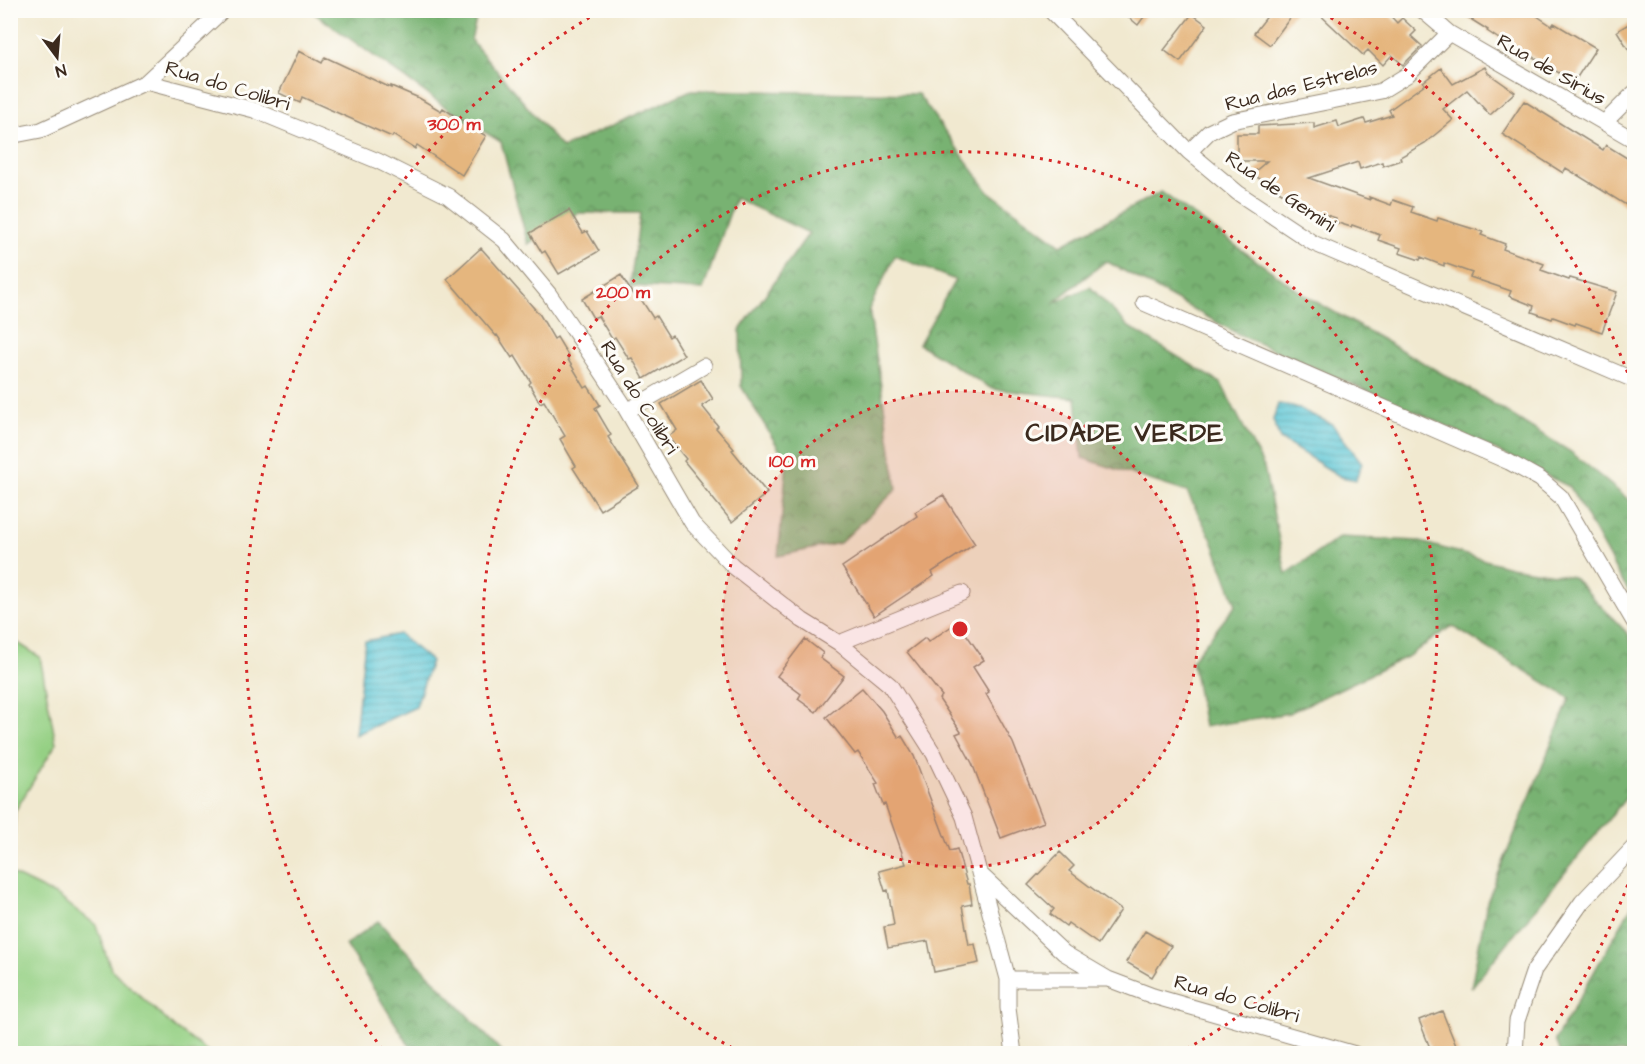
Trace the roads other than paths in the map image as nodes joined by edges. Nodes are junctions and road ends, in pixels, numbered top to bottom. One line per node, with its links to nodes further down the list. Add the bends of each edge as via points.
1 (223, 10): 5 (street)
2 (1050, 10): 10 (street, Rua de Gemini)
3 (1422, 10): 4 (street, Rua de Sirius)
4 (1449, 33): 7 (street, Rua de Sirius); 10 (street, Rua das Estrelas, via 1407,75 1381,91 1232,121 1209,132)
5 (146, 82): 8 (street, via 40,130); 14 (street, Rua do Colibri, via 254,110 378,161 448,196 504,240 549,294)
6 (1635, 93): 7 (street)
7 (1604, 123): 9 (street, Rua de Sirius)
8 (10, 136)
9 (1635, 140)
10 (1189, 152): 13 (street, Rua de Gemini, via 1238,193 1313,243)
11 (1144, 303): 16 (street, via 1540,479 1561,497)
12 (704, 366): 14 (street)
13 (1635, 380)
14 (627, 411): 17 (street, Rua do Colibri, via 692,523 732,566)
15 (962, 593): 17 (street)
16 (1635, 622)
17 (839, 643): 19 (street, Rua do Colibri, via 890,685 934,754 964,817)
18 (1635, 847): 24 (street, via 1582,902 1534,970 1517,1021)
19 (979, 873): 20 (street, Rua do Colibri); 21 (street, Rua do Colibri, via 1064,953)
20 (1008, 979): 21 (street, Rua do Colibri); 22 (street)
21 (1108, 979): 23 (street, Rua do Colibri, via 1153,996)
22 (1014, 1053)
23 (1355, 1053)
24 (1515, 1053)

